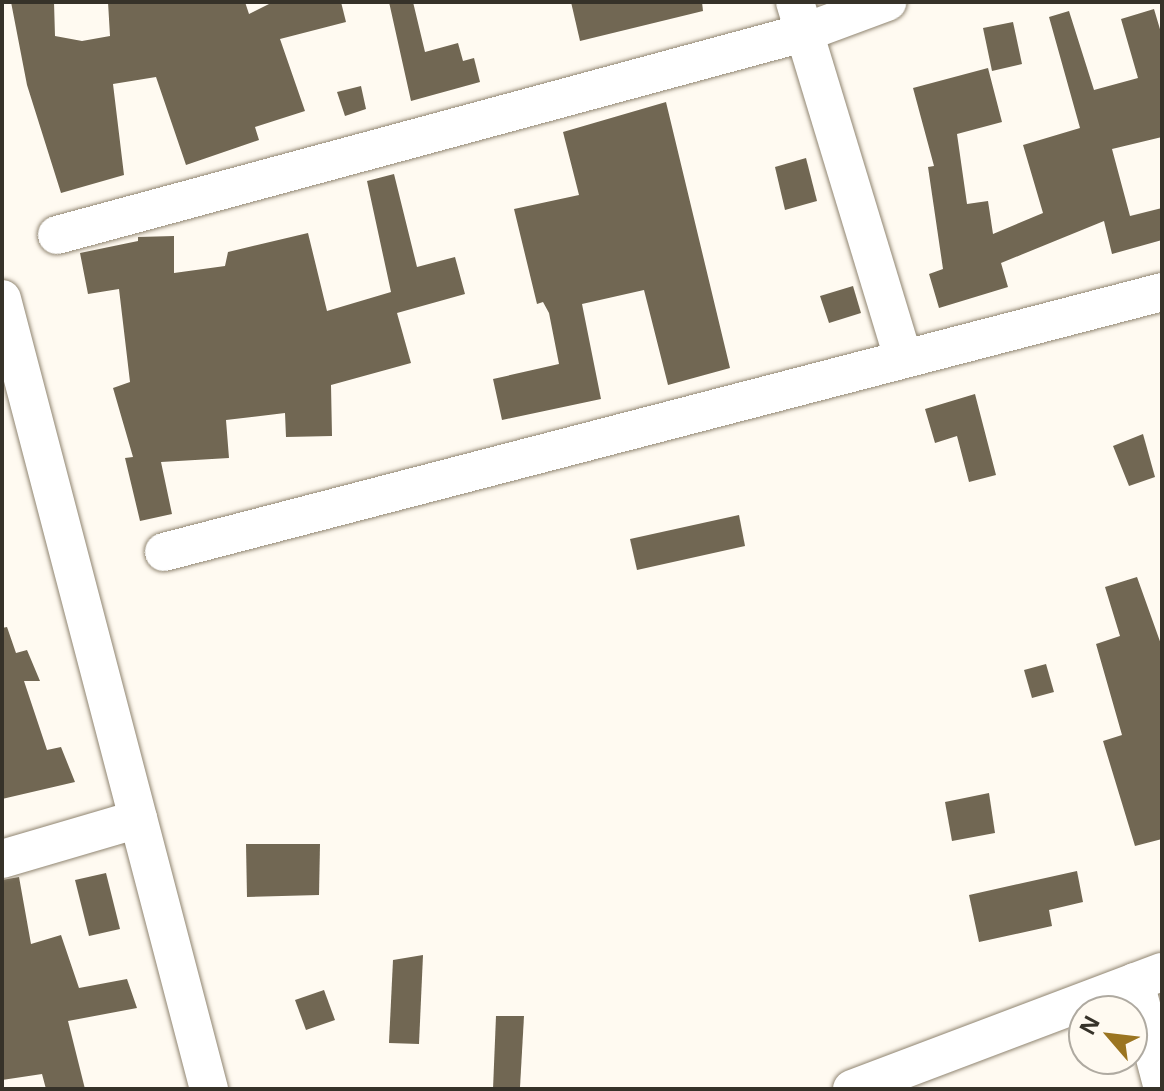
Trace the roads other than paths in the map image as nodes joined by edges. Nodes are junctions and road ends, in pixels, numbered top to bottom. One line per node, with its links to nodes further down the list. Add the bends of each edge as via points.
1 (887, 2): 2 (street)
2 (799, 17): 3 (street); 6 (street)
3 (57, 235)
4 (1162, 292): 6 (street)
5 (2, 299): 8 (street)
6 (903, 358): 7 (street)
7 (164, 552)
8 (138, 819): 9 (street); 13 (street)
9 (2, 859)
10 (1148, 977): 11 (street); 12 (street)
11 (876, 1085)
12 (1162, 1085)
13 (209, 1089)

